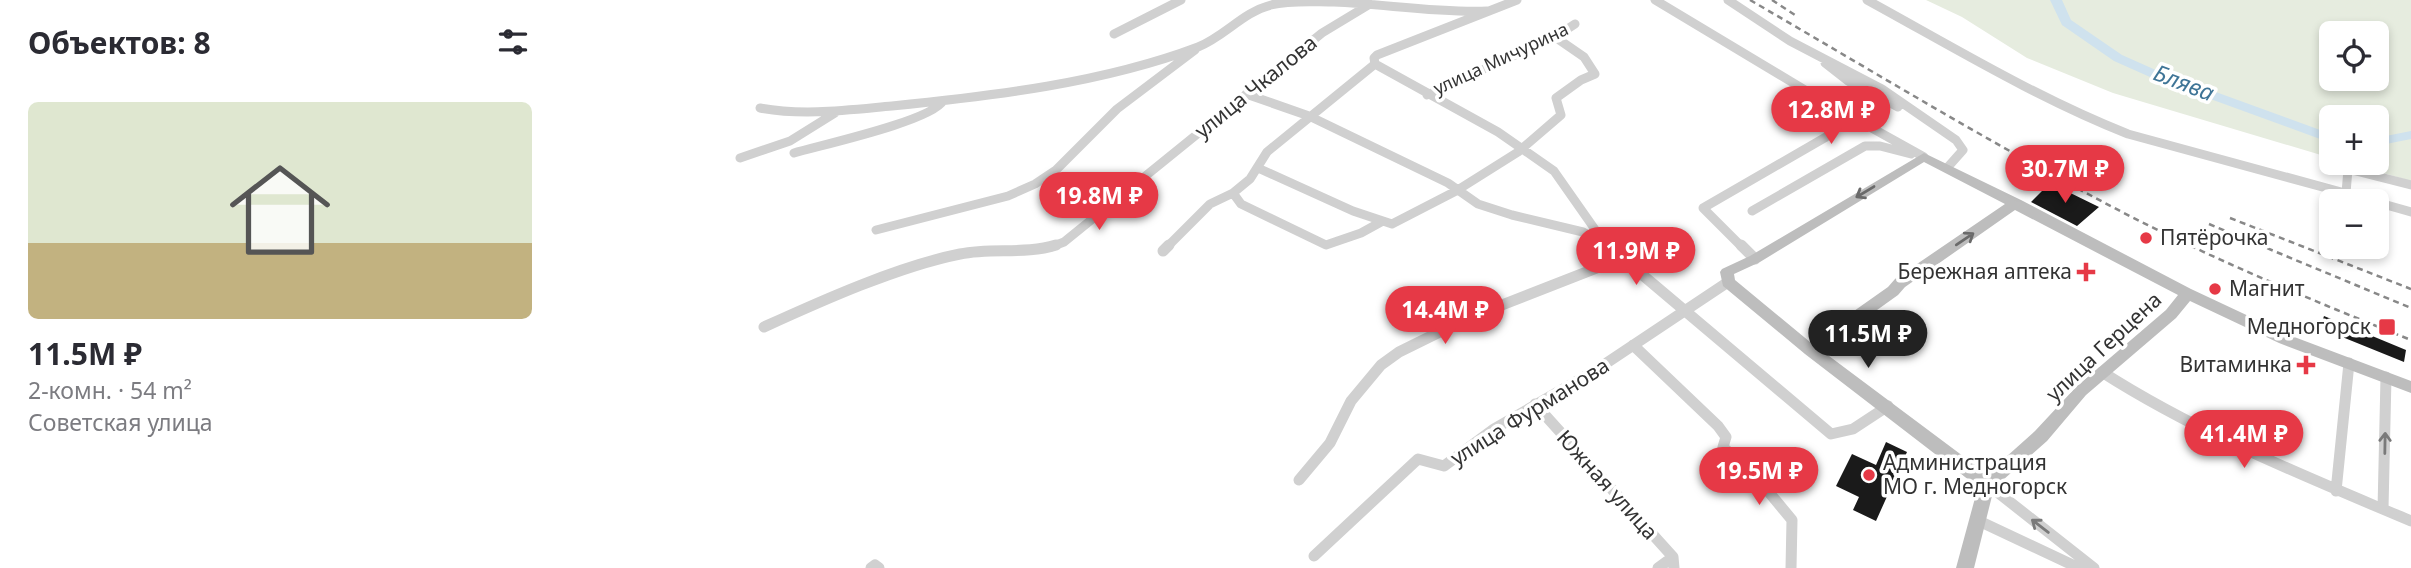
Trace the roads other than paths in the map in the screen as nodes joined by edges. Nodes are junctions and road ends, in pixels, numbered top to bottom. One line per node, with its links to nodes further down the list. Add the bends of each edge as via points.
1 (1181, 0): 10 (street)
2 (1517, 0): 8 (street)
3 (1655, 0): 23 (street)
4 (1728, 0): 26 (street, via 1818,56 1848,81 1902,109 1963,150)
5 (1867, 0): 28 (street, via 2098,123)
6 (1270, 2): 7 (street); 12 (street)
7 (1371, 4): 8 (street); 14 (street, улица Чкалова, via 1322,33)
8 (1487, 11): 13 (street, via 1379,53)
9 (1576, 24): 11 (street, улица Мичурина)
10 (1114, 34)
11 (1555, 37): 15 (street, улица Мичурина); 21 (street, via 1590,62 1595,74 1556,98 1561,115)
12 (1200, 46): 16 (street, via 1099,76); 37 (street, via 1117,109 1056,170 1035,184 1008,196)
13 (1375, 64): 15 (street, улица Мичурина); 19 (street)
14 (1246, 94): 19 (street); 45 (street, улица Чкалова, via 1064,242 1046,250 989,249 958,254 821,301)
15 (1427, 95): 21 (street, улица Мичурина)
16 (943, 101): 18 (street); 22 (street, via 939,108 902,123)
17 (760, 108): 18 (street)
18 (838, 111): 24 (street, via 790,141)
19 (1309, 117): 25 (street, via 1267,152); 30 (street, via 1448,183)
20 (1826, 137): 41 (street, via 1703,208)
21 (1524, 149): 30 (street); 38 (street, улица Мичурина, via 1554,171)
22 (794, 153)
23 (1924, 157): 26 (street); 34 (street, via 1865,146); 41 (street, one-way to 41)
24 (740, 158)
25 (1258, 168): 31 (street); 36 (street)
26 (1947, 168): 32 (street)
27 (2411, 185): 29 (street, via 2347,169)
28 (2331, 189)
29 (2346, 189)
30 (1456, 191): 36 (street, via 1392,224); 38 (street, via 1465,199 1514,217 1584,232)
31 (1233, 193): 36 (street, via 1241,204 1326,245); 39 (street, via 1210,204)
32 (2016, 204): 43 (street); 47 (street, one-way to 32)
33 (2389, 206): 35 (street)
34 (1752, 211)
35 (2411, 212)
36 (1381, 222)
37 (876, 230)
38 (1604, 242): 40 (street)
39 (1163, 251)
40 (1625, 257): 44 (street); 54 (street, via 1466,319 1399,352 1351,401 1330,443)
41 (1755, 259): 42 (street, via 1727,272)
42 (1728, 282): 44 (street, улица Фурманова); 47 (street)
43 (2186, 293): 48 (street, via 2284,339); 49 (street, улица Герцена, via 2171,314)
44 (1686, 309): 46 (street, улица Фурманова); 53 (street, via 1831,434 1848,432)
45 (764, 327)
46 (1633, 345): 52 (street, улица Фурманова); 63 (street, via 1718,426 1726,437 1723,447 1792,520)
47 (1810, 350): 53 (street)
48 (2349, 363): 50 (street); 56 (street)
49 (2102, 372): 55 (street, улица Герцена); 56 (street, via 2182,420)
50 (2386, 377): 51 (street); 57 (street, one-way to 50)
51 (2411, 387)
52 (1535, 404): 60 (street, улица Фурманова, via 1444,466 1418,459); 61 (street, Южная улица, via 1626,502)
53 (1888, 406): 55 (street)
54 (1299, 480)
55 (1987, 484): 58 (street); 66 (street, one-way to 55)
56 (2336, 492): 57 (street)
57 (2383, 509): 59 (street)
58 (1979, 521): 64 (street); 65 (street)
59 (2411, 522)
60 (1314, 556)
61 (1673, 563): 62 (street)
62 (1658, 568)
63 (1791, 568)
64 (1965, 568)
65 (2079, 568)
66 (2094, 568)

